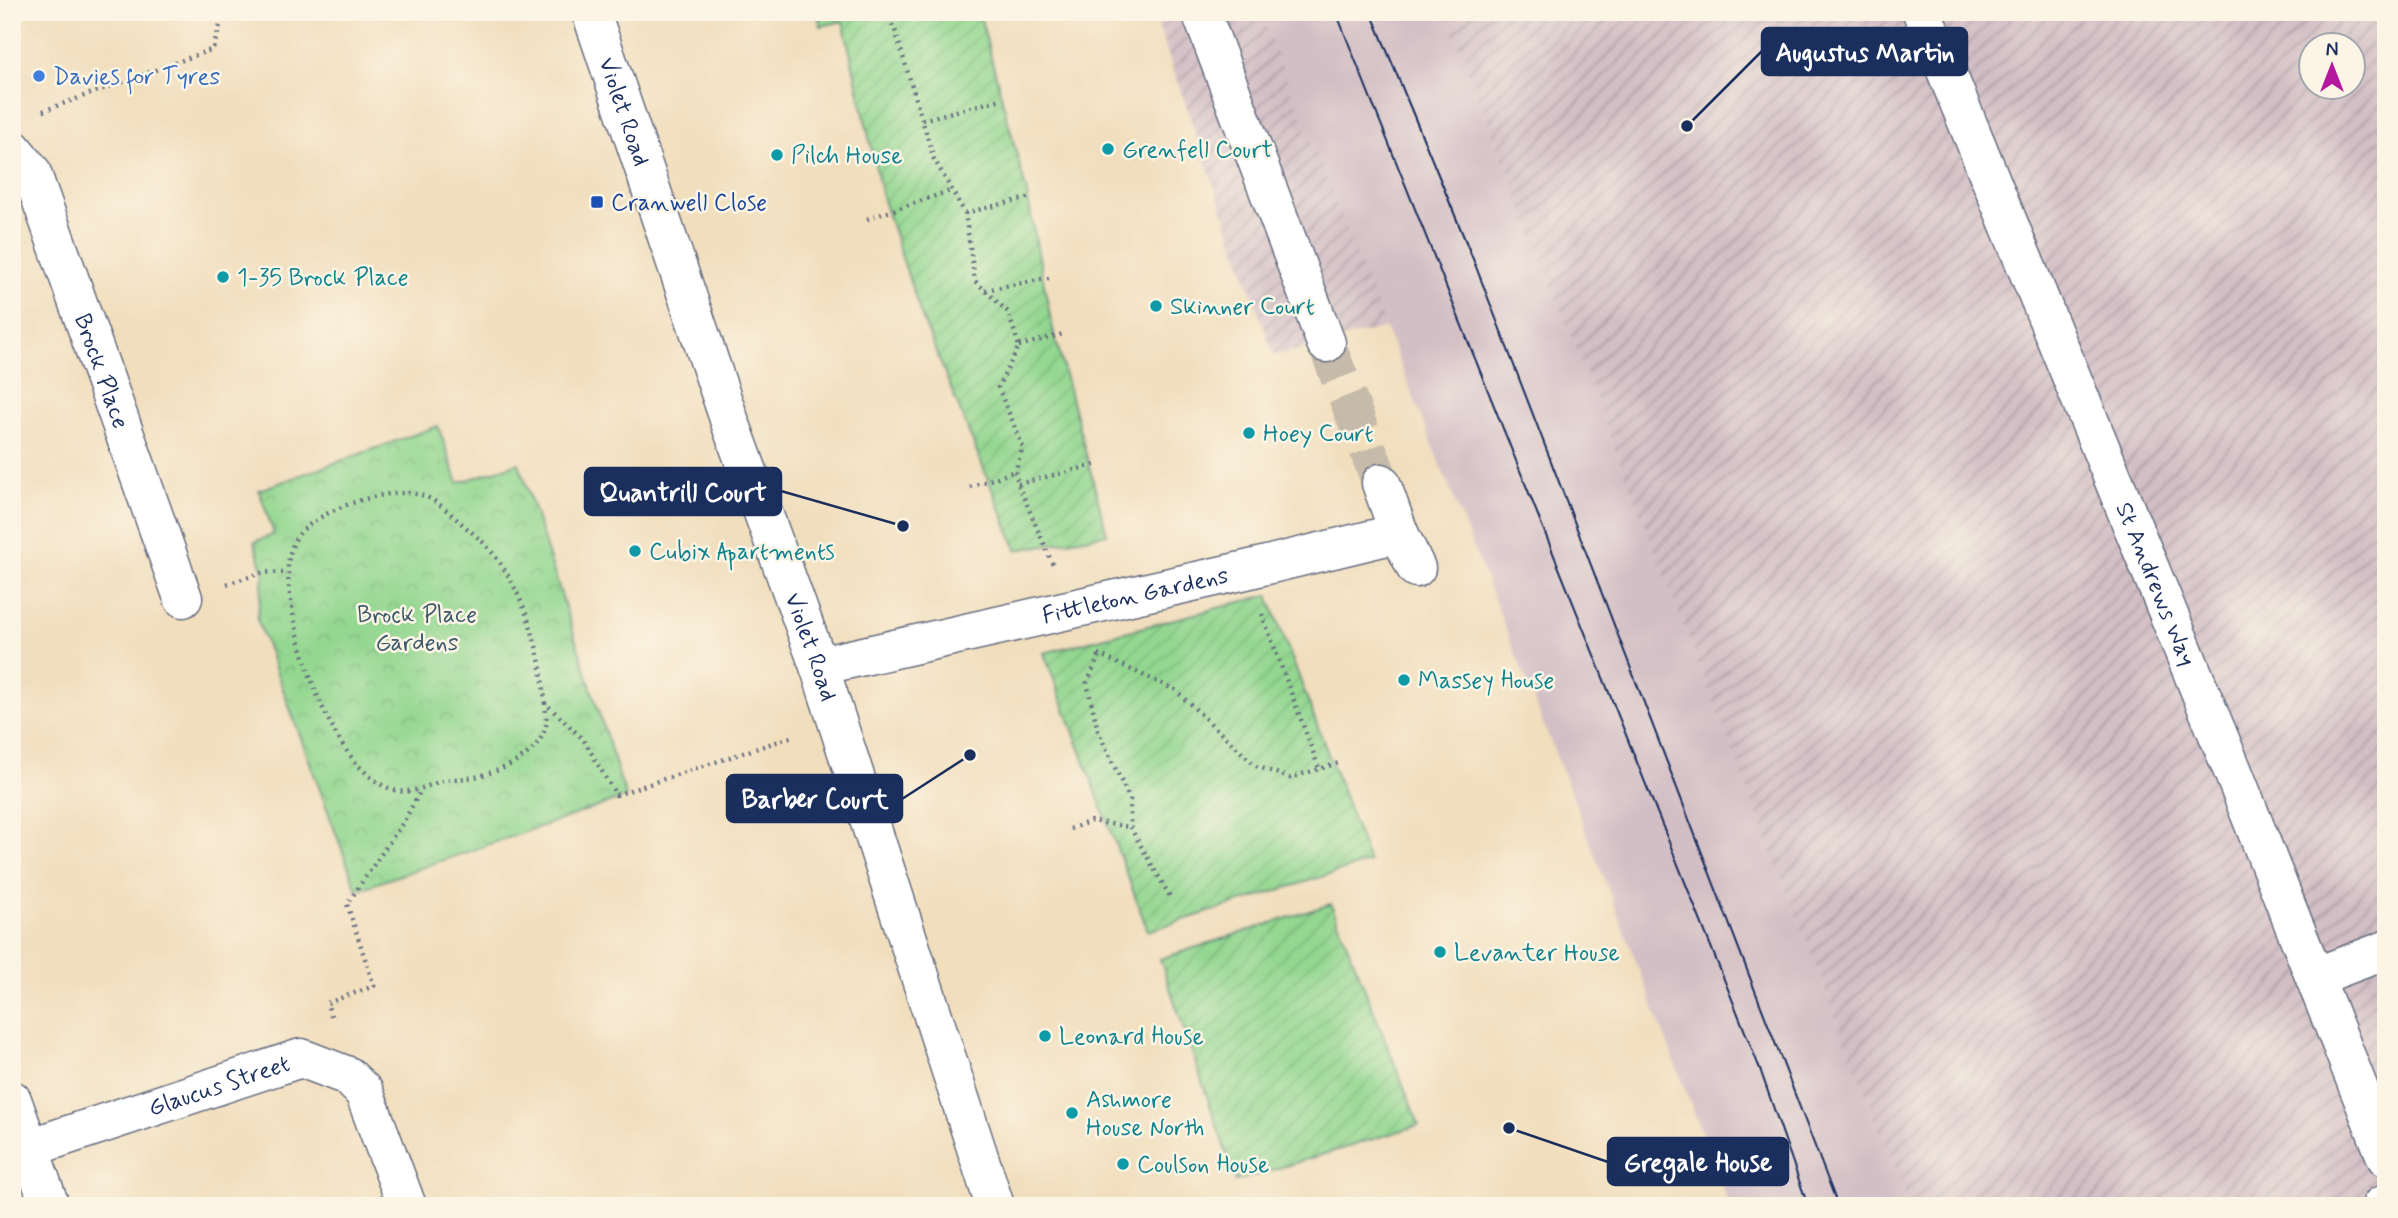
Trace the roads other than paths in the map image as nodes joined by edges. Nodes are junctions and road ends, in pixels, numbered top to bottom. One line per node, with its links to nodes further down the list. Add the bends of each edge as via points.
1 (591, 12): 10 (street, Violet Road)
2 (1201, 12): 5 (street)
3 (1922, 12): 12 (street, St Andrews Way)
4 (12, 148): 9 (street, Brock Place, via 31,171)
5 (1326, 343)
6 (1381, 483): 7 (street)
7 (1399, 533): 8 (street); 10 (street, Fittleton Gardens)
8 (1416, 568)
9 (183, 598)
10 (819, 666): 18 (street, Violet Road)
11 (2386, 950): 12 (street)
12 (2315, 977): 15 (street, St Andrews Way)
13 (12, 1100): 14 (street)
14 (29, 1148): 16 (street); 17 (street, Glaucus Street, via 301,1058 348,1076 364,1092)
15 (2386, 1157)
16 (50, 1206)
17 (407, 1206)
18 (995, 1206)

